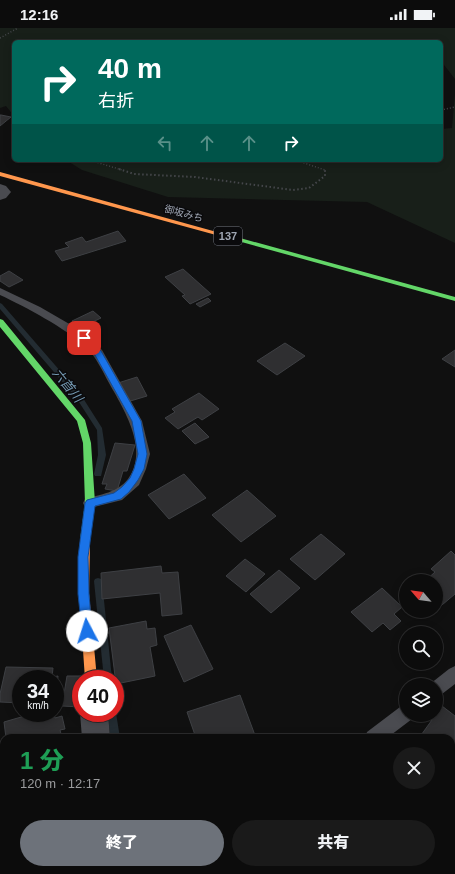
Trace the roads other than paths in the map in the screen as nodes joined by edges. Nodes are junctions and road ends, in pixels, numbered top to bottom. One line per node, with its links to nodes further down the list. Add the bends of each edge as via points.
1 (0, 174): 5 (main road, 御坂みち / 137)
2 (0, 189): 3 (street, via 3,192)
3 (0, 195)
4 (0, 291): 7 (lane, via 84,338 98,353 136,421 143,454 134,480 117,496)
5 (455, 299)
6 (0, 322): 7 (main road, via 81,420 87,442)
7 (90, 503): 8 (main road, via 83,562)
8 (90, 670)
9 (455, 674): 10 (lane)
10 (443, 683)
11 (399, 718): 14 (lane)
12 (95, 722): 13 (street)
13 (96, 734)
14 (378, 734)

